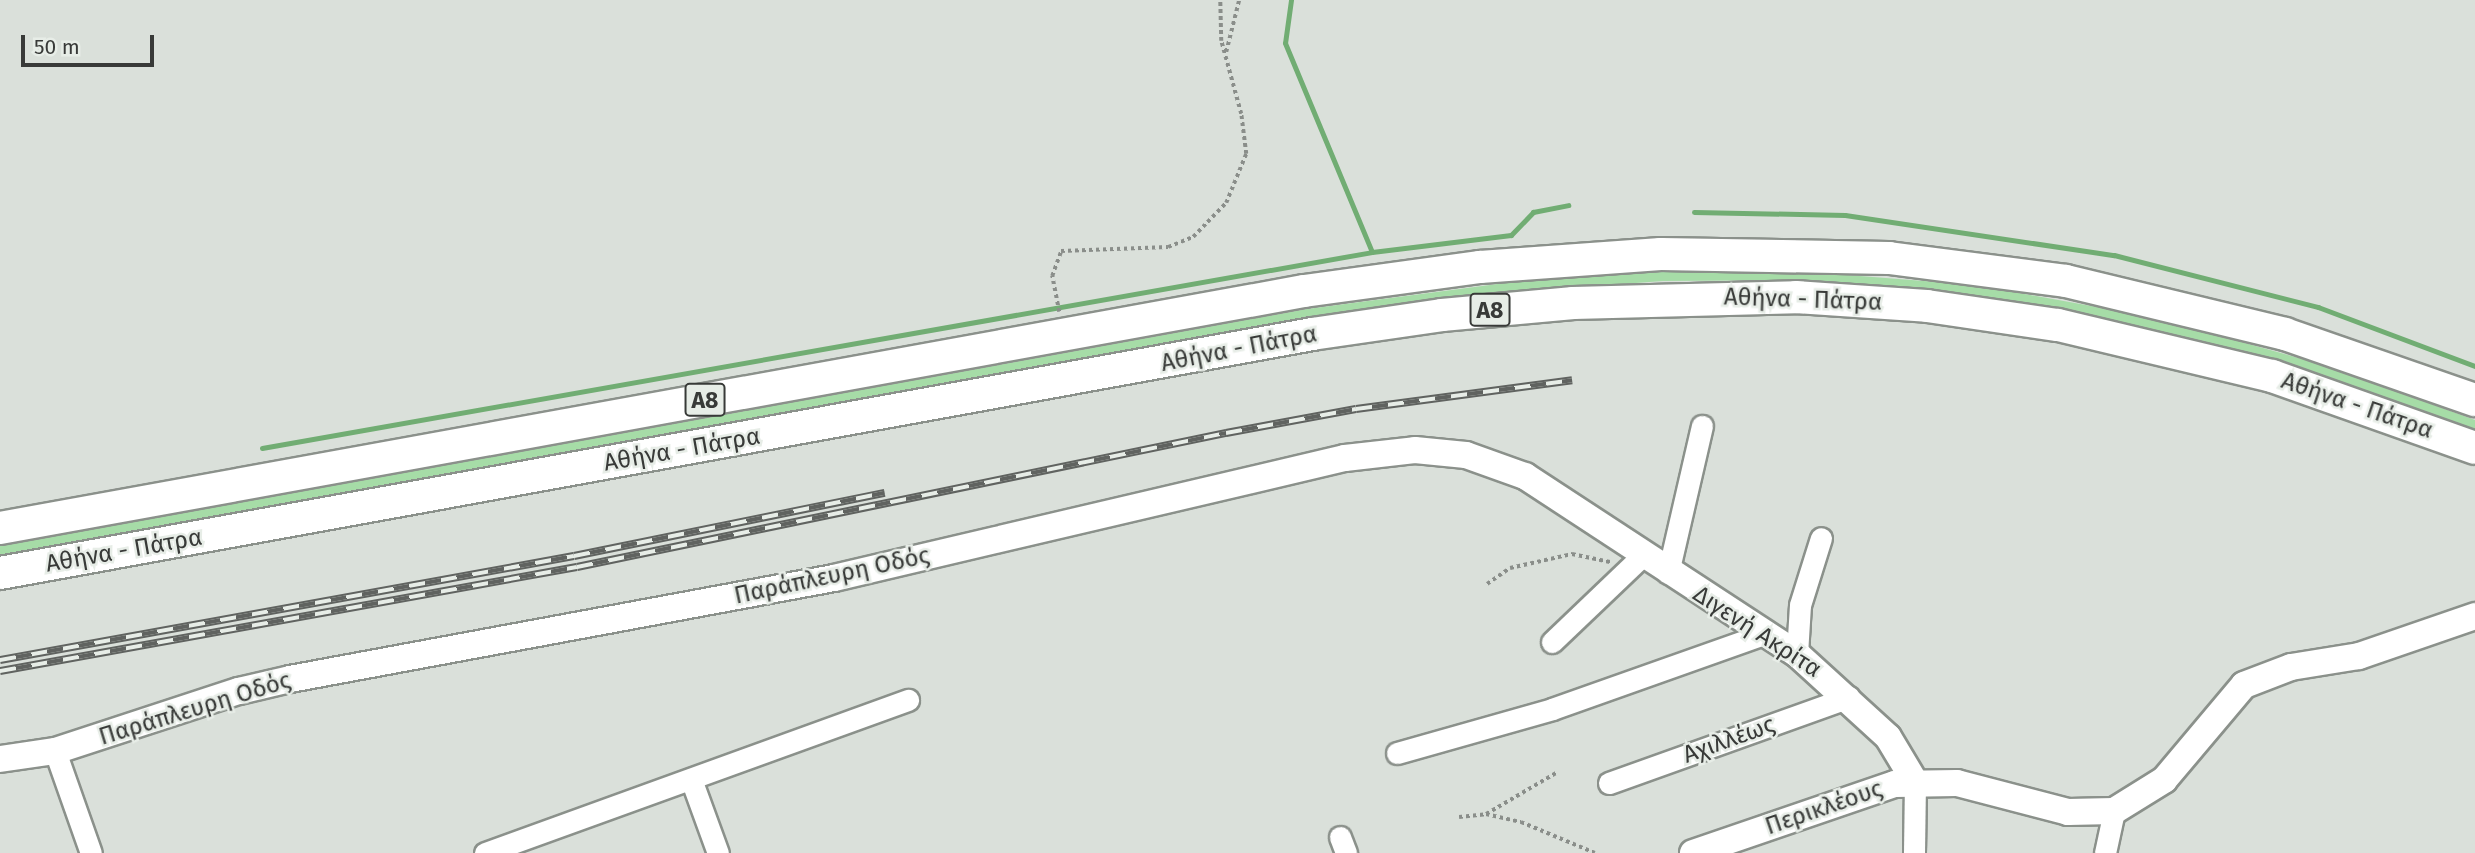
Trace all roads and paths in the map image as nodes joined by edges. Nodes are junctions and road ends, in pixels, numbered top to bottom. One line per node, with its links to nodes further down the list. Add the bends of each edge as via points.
1 (1220, 0): 3 (path, via 1221,41)
2 (1238, 0): 3 (path)
3 (1226, 53): 4 (path, via 1246,154 1226,203 1193,237 1168,247 1061,251 1052,276)
4 (1059, 313)
5 (2475, 400): 8 (highway, Αθήνα - Πάτρα / Α8, via 2285,334 2066,281 1866,257 1661,254 1480,267 1304,291)
6 (1702, 426): 12 (street)
7 (2475, 449): 11 (highway, Αθήνα - Πάτρα / Α8, via 2272,376 2058,325 1927,306 1796,297 1609,301 1442,315 1312,334)
8 (0, 528)
9 (1821, 538): 17 (street, via 1800,605)
10 (1636, 561): 12 (main road, Διγενή Ακρίτα); 13 (path, via 1572,554 1510,568); 16 (street); 20 (main road, Παράπλευρη Οδός, via 1525,476 1466,455 1389,450 834,578 264,685)
11 (0, 573)
12 (1668, 573): 15 (main road, Διγενή Ακρίτα)
13 (1487, 583)
14 (2475, 616): 27 (main road, via 2359,656 2291,667 2244,685 2164,780)
15 (1761, 635): 17 (main road, Διγενή Ακρίτα); 21 (street, via 1552,709)
16 (1552, 642)
17 (1797, 654): 18 (main road, Διγενή Ακρίτα)
18 (1849, 697): 25 (main road, Διγενή Ακρίτα, via 1888,737); 26 (street, Αχιλλέως)
19 (908, 700): 24 (street)
20 (55, 751): 22 (main road, Παράπλευρη Οδός); 30 (street)
21 (1397, 753)
22 (0, 759)
23 (1556, 773): 28 (path)
24 (691, 779): 31 (street); 32 (street)
25 (1915, 782): 27 (main road, via 1977,786 2068,811); 34 (main road, Περικλέους, via 1879,788); 35 (street)
26 (1609, 783)
27 (2114, 811): 36 (street)
28 (1486, 814): 29 (path); 33 (path, via 1521,822)
29 (1459, 817)
30 (91, 853)
31 (485, 853)
32 (718, 853)
33 (1595, 853)
34 (1693, 853)
35 (1914, 853)
36 (2105, 853)

